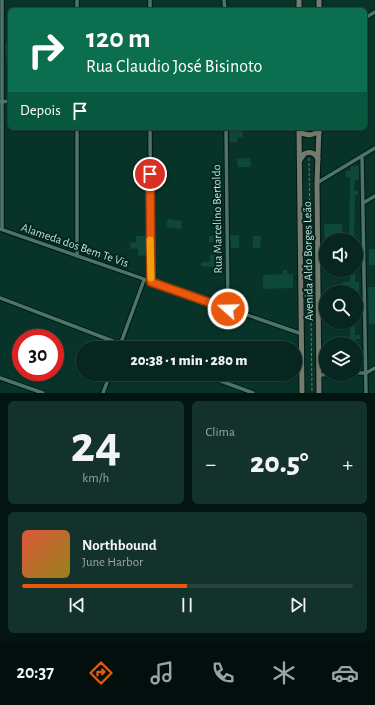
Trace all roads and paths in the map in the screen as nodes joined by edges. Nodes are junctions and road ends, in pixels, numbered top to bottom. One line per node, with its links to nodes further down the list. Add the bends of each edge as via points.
1 (2, 0): 2 (street)
2 (1, 102): 16 (street)
3 (77, 130): 17 (street)
4 (150, 130): 19 (street)
5 (226, 130): 21 (street, Rua Marcelino Bertoldo)
6 (299, 130): 7 (street, via 310,135); 11 (street, Avenida Aldo Borges Leão)
7 (319, 130): 12 (street, Avenida Aldo Borges Leão)
8 (375, 148): 9 (street)
9 (362, 156): 13 (street); 15 (street)
10 (309, 157): 36 (path)
11 (300, 160): 12 (street, via 304,154 310,152); 22 (street, Avenida Aldo Borges Leão)
12 (318, 160): 13 (street, Avenida Aldo Borges Leão)
13 (317, 183): 27 (street, Avenida Aldo Borges Leão)
14 (375, 196): 15 (street)
15 (363, 203): 26 (street)
16 (1, 229): 17 (street, Alameda dos Bem Te Vis)
17 (77, 256): 18 (street, Alameda dos Bem Te Vis)
18 (144, 280): 19 (street, Alameda dos Bem Te Vis); 24 (street)
19 (151, 282): 21 (street, Alameda dos Bem Te Vis)
20 (0, 298): 23 (street)
21 (228, 309): 22 (street, Alameda dos Bem Te Vis)
22 (302, 334): 35 (street, Avenida Aldo Borges Leão)
23 (108, 341)
24 (122, 341)
25 (375, 368): 26 (street)
26 (366, 373): 38 (street)
27 (319, 375)
28 (0, 378): 32 (street)
29 (107, 381): 33 (street)
30 (221, 381): 34 (street)
31 (319, 381): 37 (street, Avenida Aldo Borges Leão)
32 (43, 393)
33 (103, 393)
34 (253, 393)
35 (302, 393)
36 (312, 393)
37 (319, 393)
38 (366, 393)

